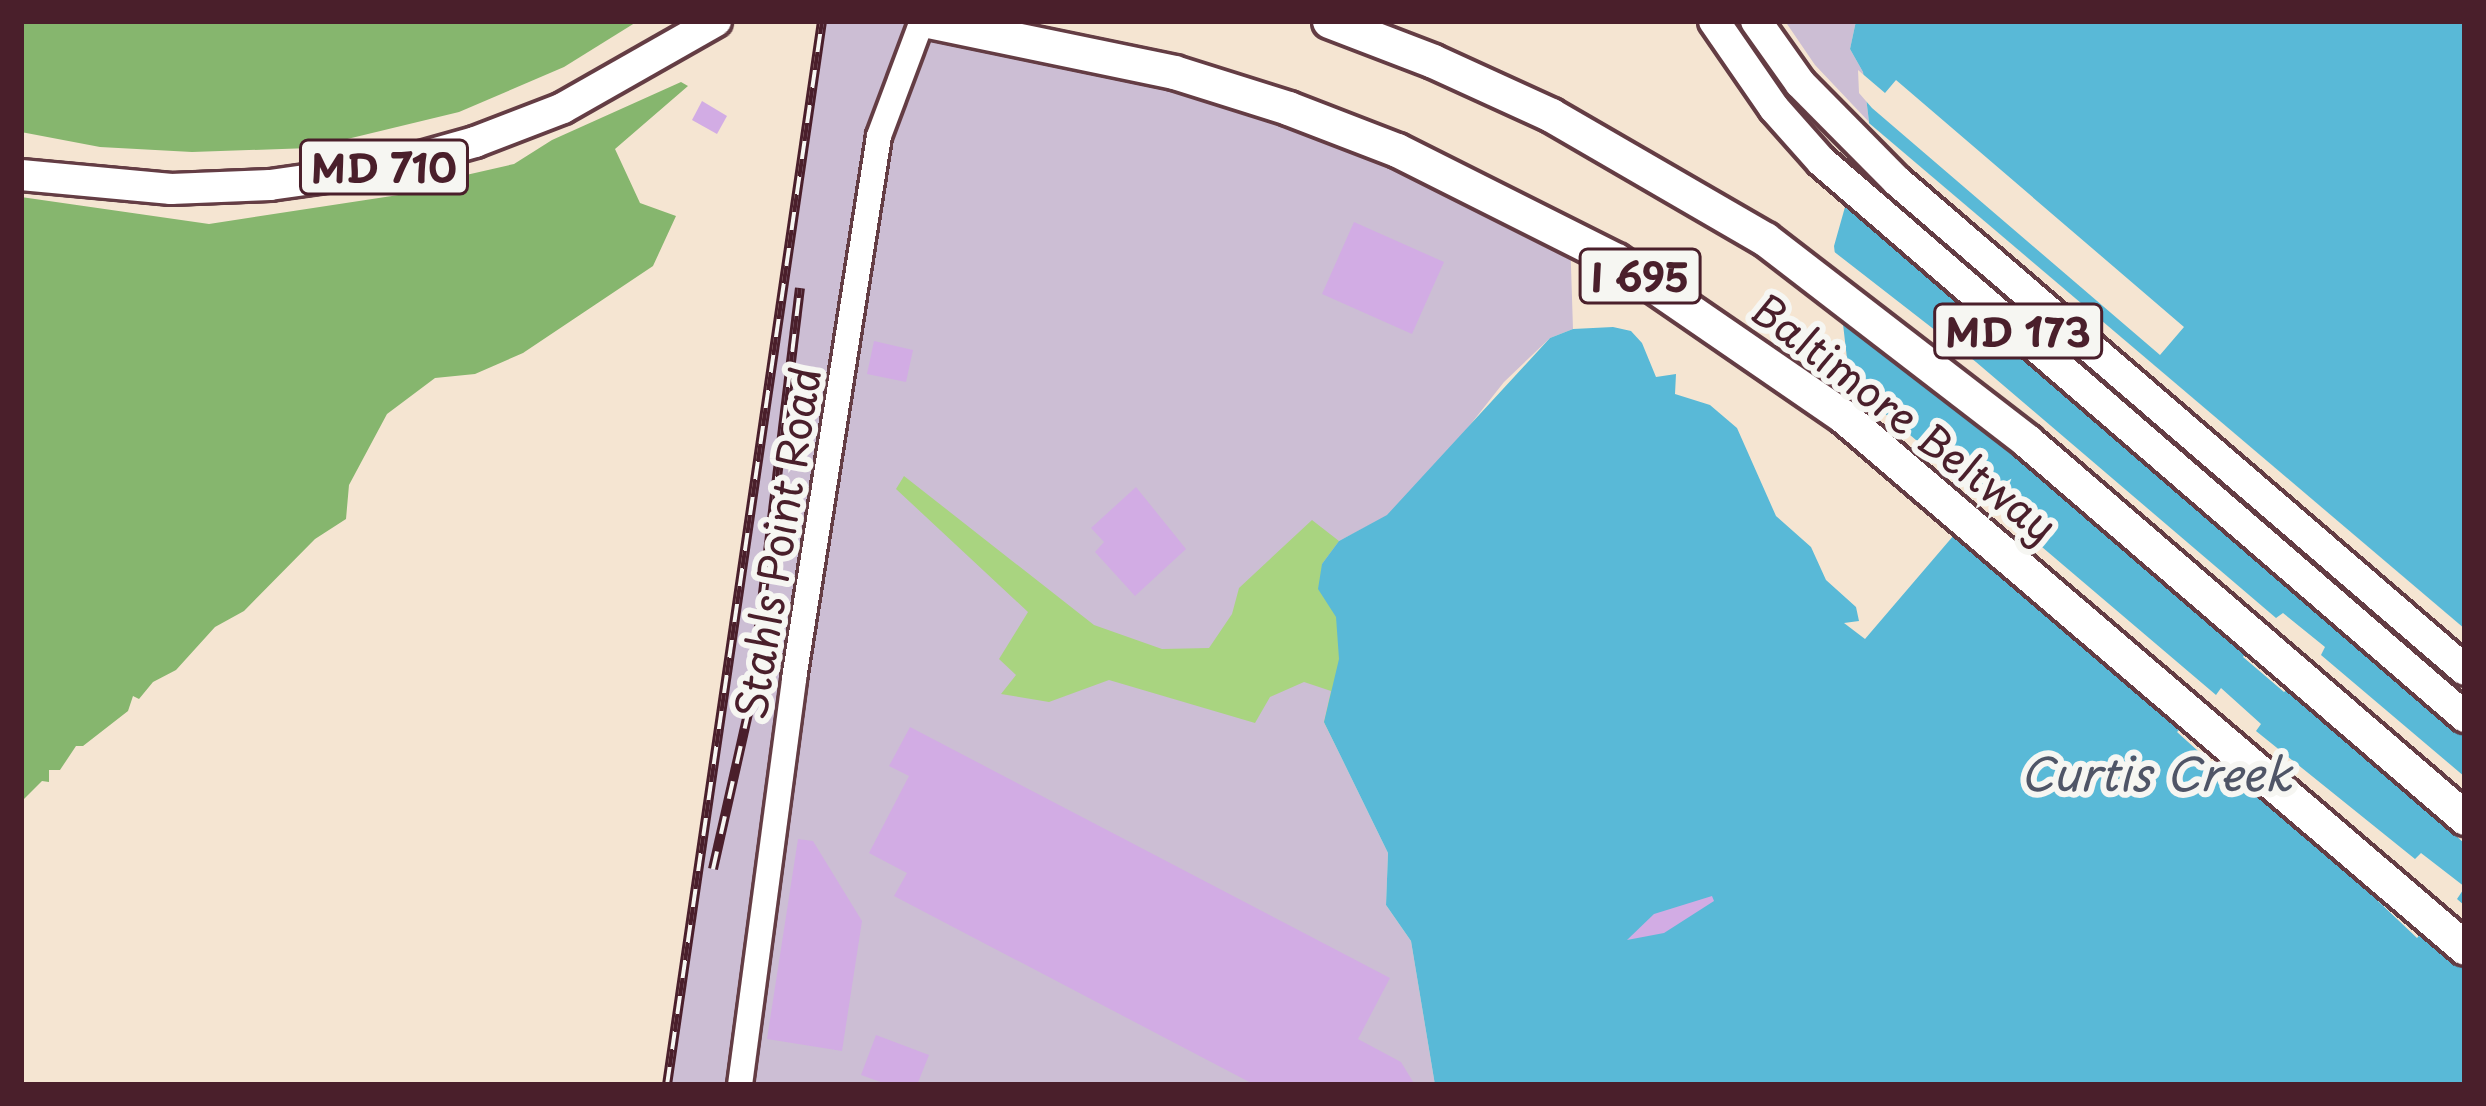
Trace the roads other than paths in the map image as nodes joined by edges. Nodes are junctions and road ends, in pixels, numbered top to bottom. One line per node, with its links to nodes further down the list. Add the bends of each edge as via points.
1 (716, 21): 6 (main road, MD 710, via 563,108 375,170 171,189)
2 (925, 21): 10 (highway, Baltimore Beltway / I 695, via 1174,72 1288,108 1397,150 1616,260 1844,416); 11 (street, Stahls Point Road, via 879,136)
3 (1329, 21): 9 (highway, Baltimore Beltway / I 695, via 1551,116 1765,239 2027,441)
4 (1714, 21): 8 (main road, MD 173, via 1821,161)
5 (1756, 21): 7 (main road, MD 173, via 1800,82 1898,181)
6 (21, 175)
7 (2465, 670)
8 (2465, 717)
9 (2465, 818)
10 (2465, 948)
11 (740, 1085)

